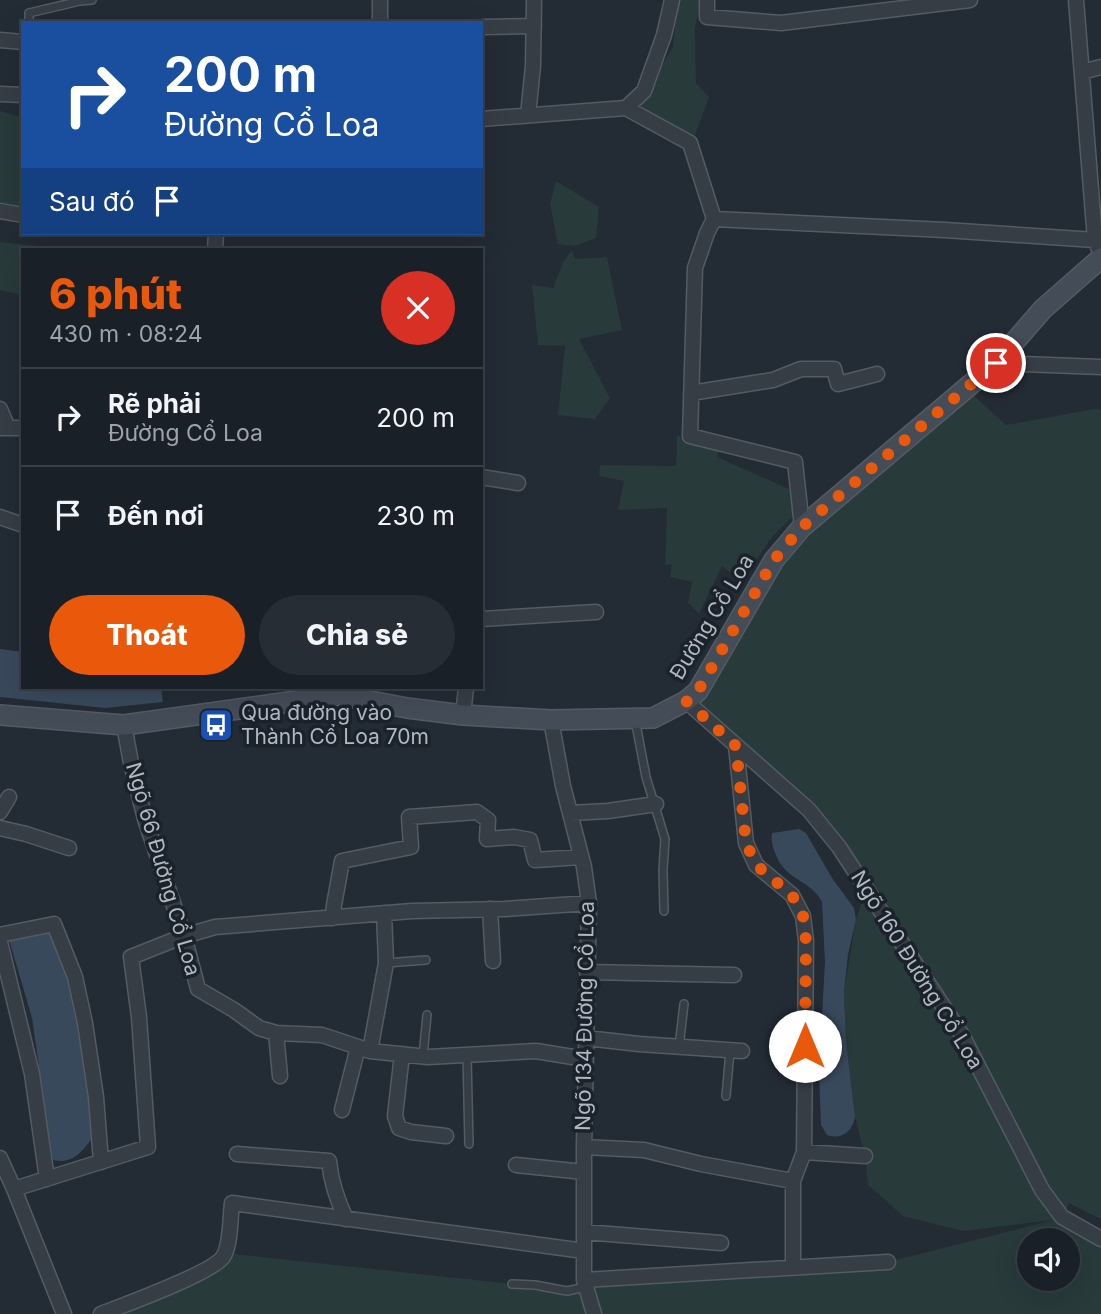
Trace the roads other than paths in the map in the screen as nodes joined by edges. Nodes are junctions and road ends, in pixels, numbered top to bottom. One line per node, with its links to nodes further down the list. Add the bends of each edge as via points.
1 (92, 0): 9 (lane, via 29,13)
2 (380, 0): 10 (street)
3 (534, 0): 11 (street)
4 (672, 0): 19 (street, via 644,91)
5 (707, 0): 8 (street, via 707,17 781,23)
6 (970, 0): 8 (street)
7 (1076, 0): 16 (street)
8 (946, 2)
9 (29, 21)
10 (380, 21)
11 (534, 26): 12 (street); 20 (street)
12 (483, 27)
13 (0, 40): 14 (street)
14 (21, 42)
15 (1101, 67): 16 (street)
16 (1082, 72): 25 (street)
17 (0, 94): 18 (street)
18 (21, 95)
19 (626, 108): 20 (street); 24 (street, via 690,143)
20 (528, 115): 21 (street)
21 (483, 119)
22 (0, 211): 23 (street)
23 (21, 215)
24 (714, 219): 25 (street, via 931,229); 29 (street, via 695,268)
25 (1099, 251): 26 (street, Đường Cổ Loa)
26 (996, 363): 27 (street); 36 (street, Đường Cổ Loa)
27 (1101, 367)
28 (877, 374): 29 (street, via 838,384 834,369 801,369 773,380)
29 (691, 393): 36 (street, via 690,436 795,462)
30 (0, 409): 31 (street)
31 (10, 428)
32 (483, 477): 33 (street)
33 (518, 483)
34 (0, 517): 35 (street)
35 (21, 524)
36 (802, 527): 40 (street, Đường Cổ Loa, via 774,560 698,691)
37 (596, 612): 38 (street)
38 (483, 620)
39 (466, 689): 42 (street)
40 (686, 701): 43 (street, Đường Cổ Loa, via 653,718); 46 (street, Ngõ 160 Đường Cổ Loa)
41 (0, 715): 45 (street, Đường Cổ Loa)
42 (463, 715): 44 (street, Đường Cổ Loa); 45 (street, Đường Cổ Loa, via 339,695)
43 (634, 719): 44 (street, Đường Cổ Loa); 48 (lane)
44 (551, 720): 50 (street, Ngõ 134 Đường Cổ Loa)
45 (124, 725): 60 (street, Ngõ 66 Đường Cổ Loa, via 145,819)
46 (736, 746): 84 (street, via 746,843 756,865 792,895 803,916); 96 (street, Ngõ 160 Đường Cổ Loa, via 809,810 839,847 962,1035 1042,1190 1062,1217)
47 (9, 797): 49 (street)
48 (656, 804): 50 (street); 56 (lane, via 666,839)
49 (0, 812)
50 (570, 813): 53 (street, Ngõ 134 Đường Cổ Loa)
51 (0, 828): 52 (street)
52 (69, 848)
53 (581, 857): 54 (street, Ngõ 134 Đường Cổ Loa); 58 (street, via 535,860 530,840 487,839 488,820 477,812 409,817 411,847 342,861)
54 (589, 903): 55 (street); 65 (street, Ngõ 134 Đường Cổ Loa)
55 (491, 909): 57 (street); 63 (street)
56 (664, 911)
57 (384, 913): 58 (street); 64 (street)
58 (333, 918): 60 (street, via 215,927)
59 (0, 935): 88 (street, via 54,924 75,977 85,1023)
60 (184, 936): 69 (street, Ngõ 66 Đường Cổ Loa, via 198,989 259,1028); 88 (street, via 131,957 148,1147)
61 (0, 942): 91 (street, via 32,1074)
62 (426, 960): 64 (lane)
63 (493, 961)
64 (386, 963): 72 (street)
65 (587, 972): 66 (street); 70 (street, Ngõ 134 Đường Cổ Loa)
66 (734, 975)
67 (684, 1004): 71 (lane)
68 (427, 1015): 75 (lane)
69 (276, 1032): 72 (street, Ngõ 66 Đường Cổ Loa, via 322,1035); 78 (street)
70 (586, 1038): 71 (street); 77 (street, Ngõ 134 Đường Cổ Loa)
71 (679, 1047): 73 (street)
72 (364, 1049): 74 (street, Ngõ 66 Đường Cổ Loa); 80 (street)
73 (736, 1051): 79 (lane)
74 (402, 1054): 75 (street, Ngõ 66 Đường Cổ Loa); 81 (street, via 395,1116 399,1128)
75 (423, 1056): 76 (street, Ngõ 66 Đường Cổ Loa)
76 (467, 1056): 77 (street, Ngõ 66 Đường Cổ Loa, via 537,1051); 82 (lane)
77 (585, 1059): 83 (street, Ngõ 134 Đường Cổ Loa)
78 (280, 1076)
79 (726, 1096)
80 (342, 1110)
81 (446, 1136)
82 (469, 1144)
83 (584, 1147): 90 (street, Ngõ 134 Đường Cổ Loa); 92 (street, via 644,1150)
84 (804, 1152): 86 (street); 92 (street)
85 (237, 1153): 94 (street, via 328,1161)
86 (865, 1156)
87 (0, 1158): 93 (street)
88 (101, 1162): 91 (street)
89 (516, 1165): 90 (street)
90 (584, 1172): 95 (street, Ngõ 134 Đường Cổ Loa)
91 (47, 1179): 93 (street)
92 (793, 1181): 100 (street)
93 (15, 1189): 103 (street)
94 (346, 1219): 98 (street); 104 (street, via 232,1203 222,1259)
95 (584, 1232): 97 (street); 98 (street, Ngõ 134 Đường Cổ Loa)
96 (1101, 1239)
97 (721, 1243)
98 (584, 1251): 102 (street, Ngõ 134 Đường Cổ Loa)
99 (887, 1262): 100 (street)
100 (793, 1267): 102 (street)
101 (512, 1284): 102 (lane, via 567,1291)
102 (585, 1284): 105 (street, Ngõ 134 Đường Cổ Loa)
103 (64, 1314)
104 (101, 1314)
105 (594, 1314)

